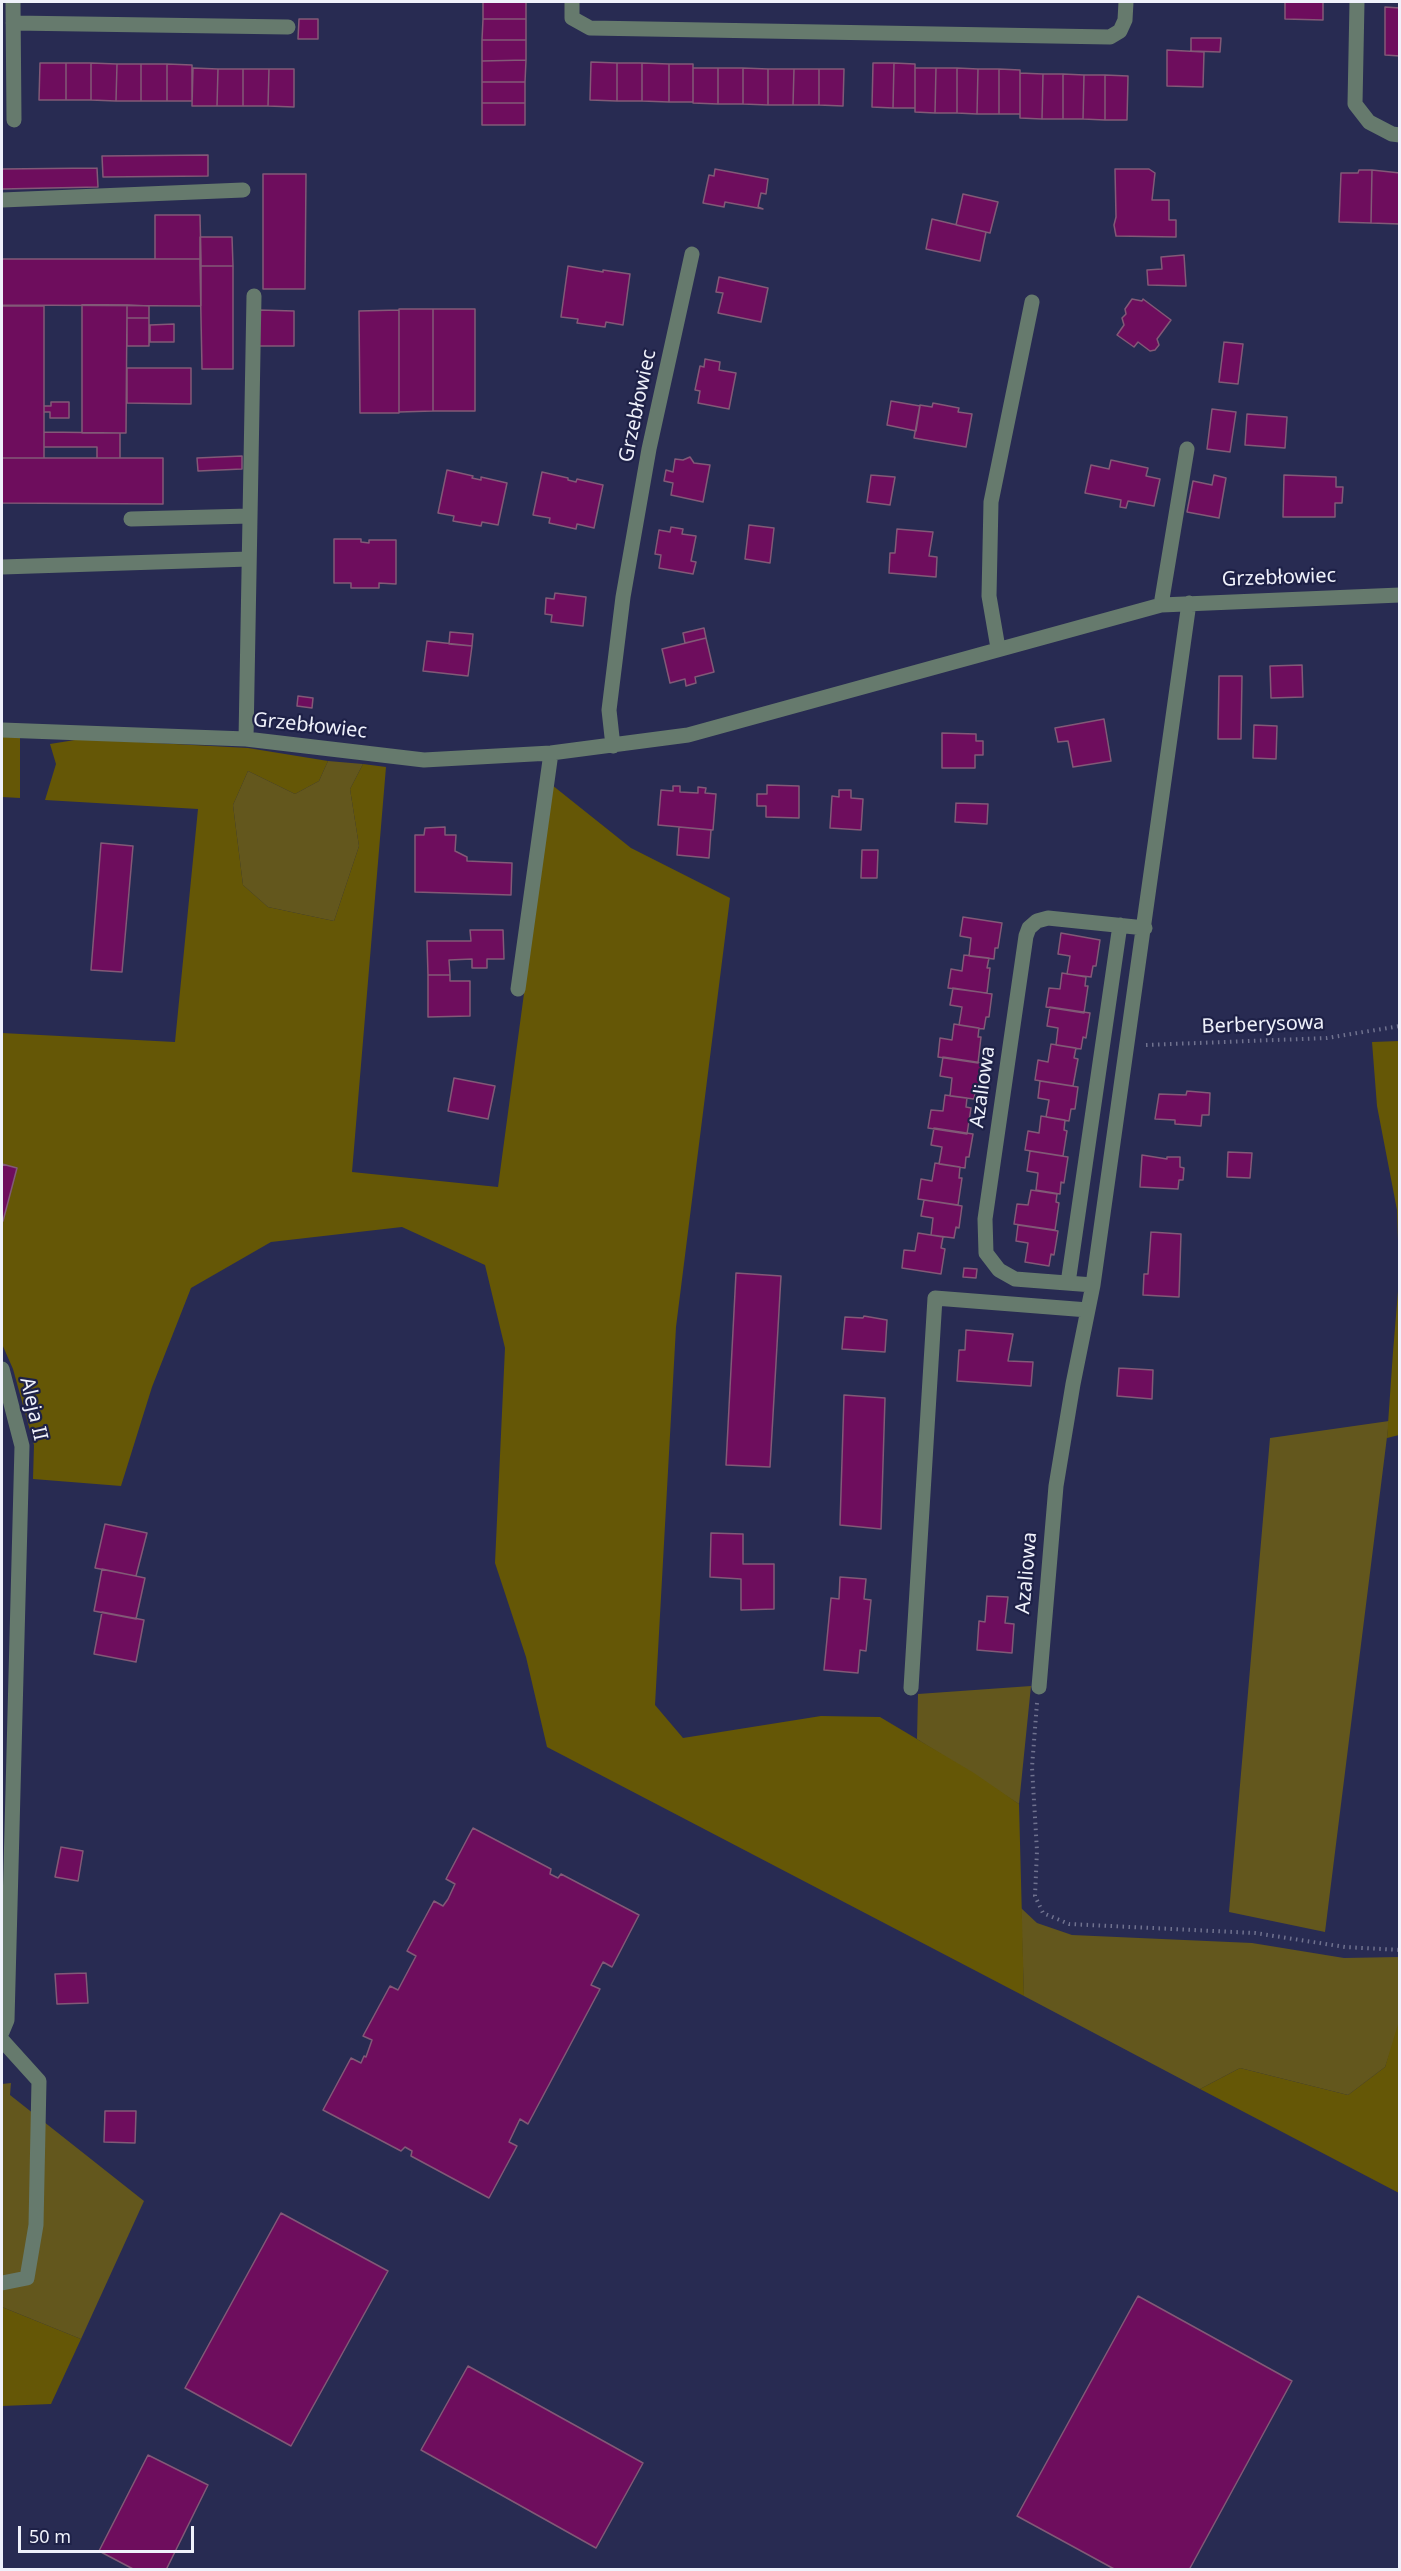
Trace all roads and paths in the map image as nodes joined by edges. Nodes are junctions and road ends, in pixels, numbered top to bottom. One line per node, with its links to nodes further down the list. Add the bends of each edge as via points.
1 (13, 2): 5 (street)
2 (572, 2): 3 (street, via 572,18 591,28 1110,37 1120,31)
3 (1126, 2)
4 (1357, 2): 8 (street, via 1355,104 1369,122)
5 (13, 23): 6 (street); 7 (street)
6 (288, 27)
7 (14, 120)
8 (1400, 135)
9 (243, 190): 10 (street)
10 (2, 200)
11 (692, 254): 25 (street, Grzebłowiec, via 649,449 623,597 609,711)
12 (254, 296): 15 (street)
13 (1032, 302): 22 (street, via 991,502 989,596)
14 (1187, 449): 21 (street)
15 (250, 516): 16 (street); 17 (street)
16 (131, 519)
17 (249, 560): 18 (street); 24 (street)
18 (2, 567)
19 (1400, 595): 20 (street, Grzebłowiec)
20 (1189, 603): 21 (street, Grzebłowiec); 28 (street, Azaliowa)
21 (1161, 605): 22 (street, Grzebłowiec)
22 (998, 648): 25 (street, Grzebłowiec, via 688,735)
23 (2, 730): 24 (street, Grzebłowiec)
24 (246, 739): 26 (street, Grzebłowiec, via 423,760)
25 (613, 746): 26 (street, Grzebłowiec)
26 (550, 753): 29 (street)
27 (1120, 925): 28 (street, Azaliowa); 32 (street); 32 (street, Azaliowa, via 1048,918 1029,928 986,1208 986,1253 999,1270 1015,1280)
28 (1145, 928): 31 (street, Azaliowa)
29 (518, 989)
30 (1400, 1026): 31 (path, Berberysowa, via 1326,1038)
31 (1127, 1045): 33 (street, Azaliowa)
32 (1068, 1283): 33 (street, Azaliowa)
33 (1093, 1285): 34 (street, Azaliowa)
34 (1088, 1310): 36 (street, Azaliowa, via 1056,1486); 37 (street, via 935,1298)
35 (2, 1369): 39 (street, Aleja II, via 22,1446 7,2020)
36 (1039, 1687): 38 (path, via 1032,1767 1037,1851 1035,1896 1043,1913 1070,1924 1255,1933 1346,1947)
37 (911, 1688)
38 (1400, 1950)
39 (2, 2032)
40 (2, 2040): 41 (street, via 39,2081 39,2103 36,2225 27,2277)
41 (2, 2283)

